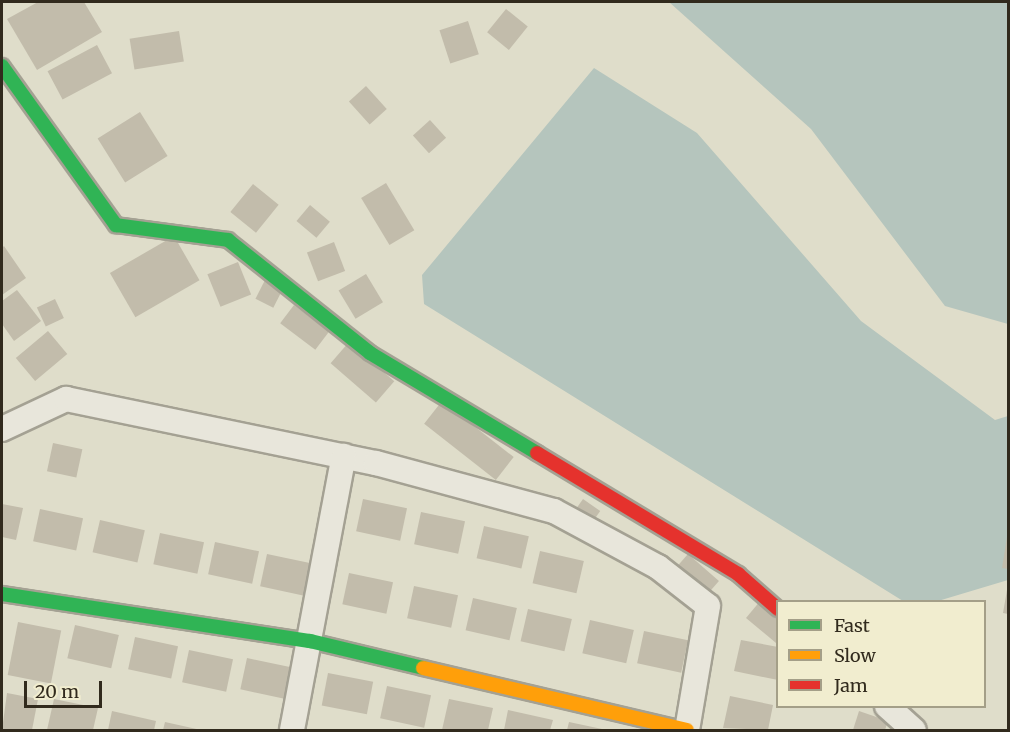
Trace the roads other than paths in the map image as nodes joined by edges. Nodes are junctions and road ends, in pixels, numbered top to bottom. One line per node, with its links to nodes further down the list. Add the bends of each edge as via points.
1 (2, 66): 2 (street)
2 (11, 93): 6 (street, via 116,225 228,240 370,353 738,574)
3 (2, 429): 4 (street, via 66,399)
4 (344, 456): 7 (street); 10 (street, via 554,511 658,567 708,606)
5 (2, 594): 7 (street)
6 (776, 608)
7 (310, 642): 9 (street); 10 (street)
8 (889, 708): 11 (street)
9 (292, 730)
10 (687, 730)
11 (914, 730)

